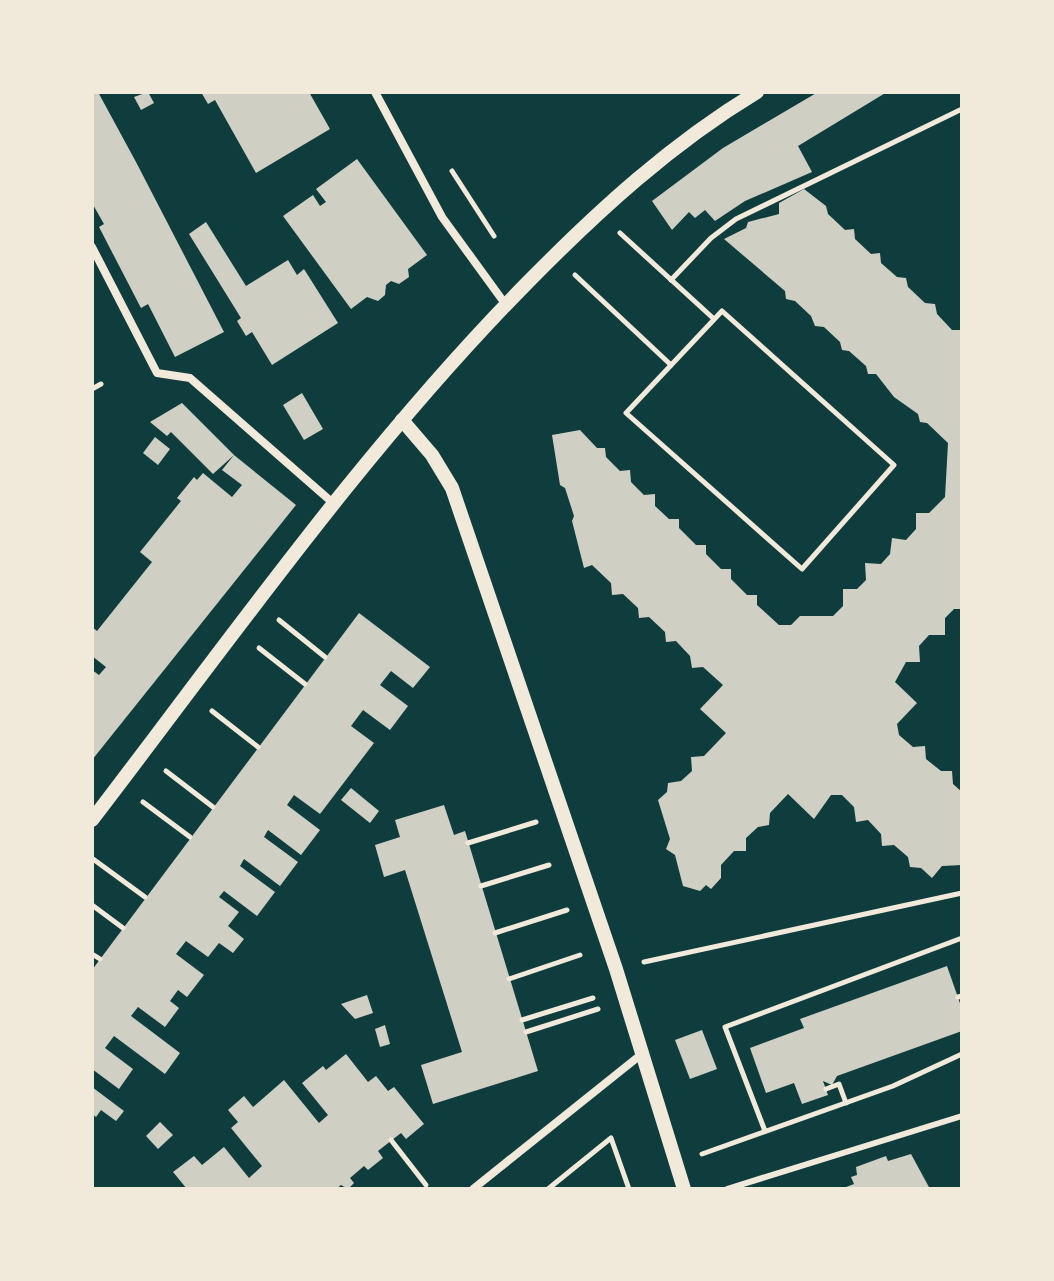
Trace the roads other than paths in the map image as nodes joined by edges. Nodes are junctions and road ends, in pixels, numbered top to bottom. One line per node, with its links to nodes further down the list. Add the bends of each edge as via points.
1 (375, 92): 4 (street, via 442,217)
2 (757, 92): 4 (street, via 653,164)
3 (92, 247): 6 (street, via 157,373 190,378)
4 (506, 305): 5 (street)
5 (402, 420): 6 (street); 8 (street, via 448,478)
6 (333, 503): 7 (street)
7 (92, 820)
8 (643, 1053): 10 (street); 11 (street)
9 (962, 1116): 12 (lane)
10 (473, 1189)
11 (684, 1189)
12 (727, 1189)

